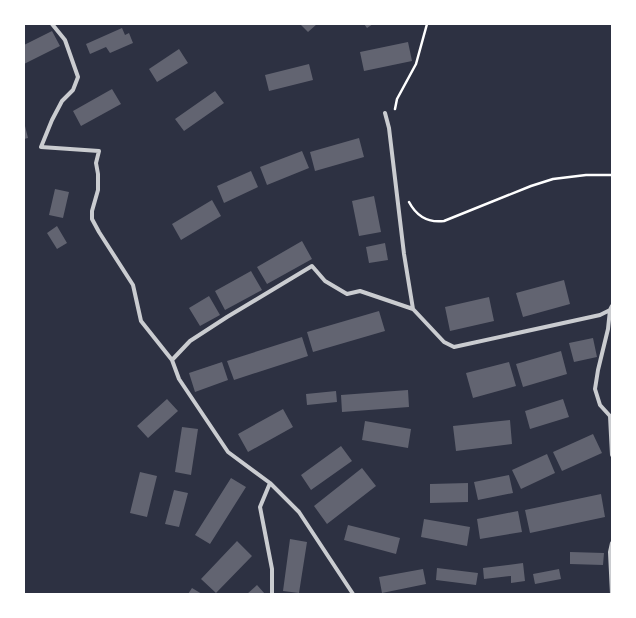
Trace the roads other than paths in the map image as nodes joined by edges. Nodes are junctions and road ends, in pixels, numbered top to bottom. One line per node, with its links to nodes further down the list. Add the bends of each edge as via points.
1 (52, 24): 5 (street, via 65,40 78,77 73,90 62,101 41,147 99,151 96,163 98,190 92,220 133,285 141,321)
2 (385, 113): 4 (street)
3 (611, 308): 4 (street, via 600,315 454,347 444,342); 6 (street, via 595,389 600,405 610,416)
4 (413, 309): 5 (street, via 360,291 347,294 325,281 312,266 190,341)
5 (172, 360): 7 (street, via 179,379 228,452)
6 (612, 455)
7 (270, 484): 9 (street, via 260,507 272,569); 10 (street, via 299,512)
8 (612, 544): 11 (street)
9 (272, 594)
10 (353, 594)
11 (612, 594)

